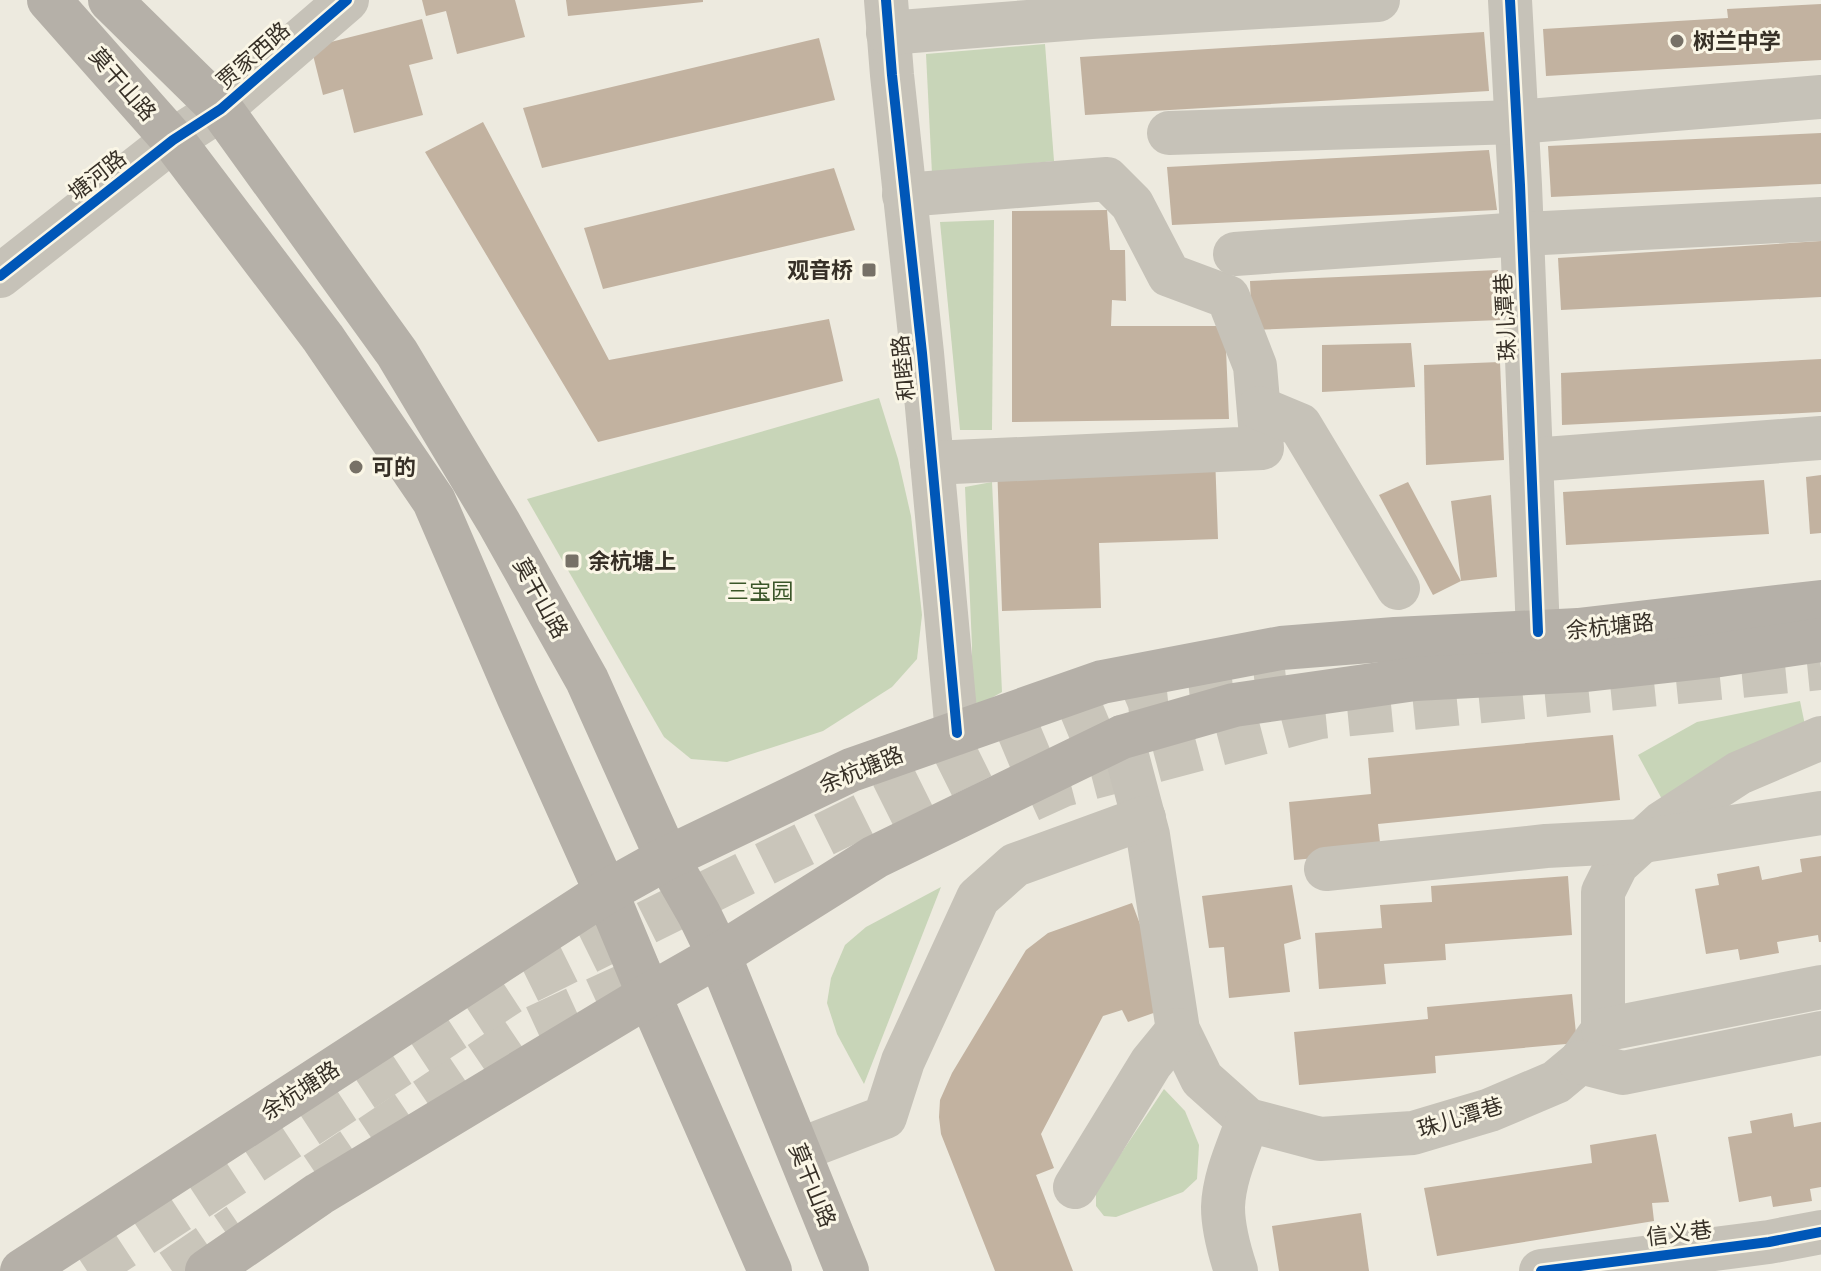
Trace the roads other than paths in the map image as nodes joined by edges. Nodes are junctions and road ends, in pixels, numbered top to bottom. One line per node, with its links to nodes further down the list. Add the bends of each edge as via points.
1 (49, 0): 11 (main road, 莫干山路)
2 (110, 0): 8 (main road, 莫干山路)
3 (347, 0): 8 (street, 贾家西路)
4 (1378, 0): 6 (street, via 1091,17)
5 (1510, 0): 9 (street, 珠儿潭巷)
6 (887, 17): 12 (street, 和睦路)
7 (1821, 97): 9 (street)
8 (221, 109): 11 (street, 塘河路); 31 (main road, 莫干山路, via 397,353 499,523 587,680)
9 (1516, 122): 10 (street); 14 (street, 珠儿潭巷)
10 (1169, 133)
11 (173, 140): 16 (street, 塘河路); 33 (main road, 莫干山路, via 323,338 434,501)
12 (904, 195): 17 (street, via 1107,179 1132,204 1169,275 1228,297 1255,366); 20 (street, 和睦路)
13 (1821, 219): 14 (street)
14 (1522, 234): 15 (street); 19 (street, 珠儿潭巷)
15 (1235, 254)
16 (0, 276)
17 (1259, 408): 20 (street, via 1262,448); 21 (street, via 1300,425)
18 (1821, 438): 19 (street)
19 (1532, 460): 23 (street, 珠儿潭巷)
20 (932, 463): 25 (street, 和睦路)
21 (1398, 588)
22 (1821, 602): 23 (main road, 余杭塘路)
23 (1538, 632): 25 (main road, 余杭塘路, via 1281,648 1102,682)
24 (1821, 640): 26 (main road, 余杭塘路, via 1586,670 1400,681 1234,705)
25 (957, 733): 31 (main road, 余杭塘路, via 851,770)
26 (1122, 737): 29 (street, 珠儿潭巷); 34 (main road, 余杭塘路, via 875,857)
27 (1821, 738): 30 (street, via 1739,773)
28 (1821, 813): 30 (street)
29 (1144, 818): 37 (street, 珠儿潭巷); 41 (street, via 1015,865 978,898 903,1061 885,1117)
30 (1643, 841): 32 (street); 39 (street, via 1617,864 1603,892)
31 (667, 858): 33 (main road, 余杭塘路); 34 (main road, 莫干山路)
32 (1326, 869)
33 (606, 892): 36 (main road, 莫干山路); 44 (main road, 余杭塘路)
34 (719, 955): 36 (main road, 余杭塘路); 41 (main road, 莫干山路)
35 (1821, 987): 39 (street)
36 (649, 995): 45 (main road, 余杭塘路, via 319,1194); 46 (main road, 莫干山路)
37 (1178, 1030): 40 (street, 珠儿潭巷, via 1202,1079); 42 (street, via 1151,1063)
38 (1821, 1033): 39 (street, via 1623,1073)
39 (1591, 1046): 40 (street, 珠儿潭巷, via 1556,1082 1413,1133 1320,1139)
40 (1248, 1120): 48 (street, via 1223,1208)
41 (799, 1150): 47 (main road, 莫干山路)
42 (1075, 1187)
43 (1821, 1232): 49 (street, 信义巷)
44 (22, 1271)
45 (207, 1271)
46 (770, 1271)
47 (847, 1271)
48 (1236, 1271)
49 (1541, 1271)

